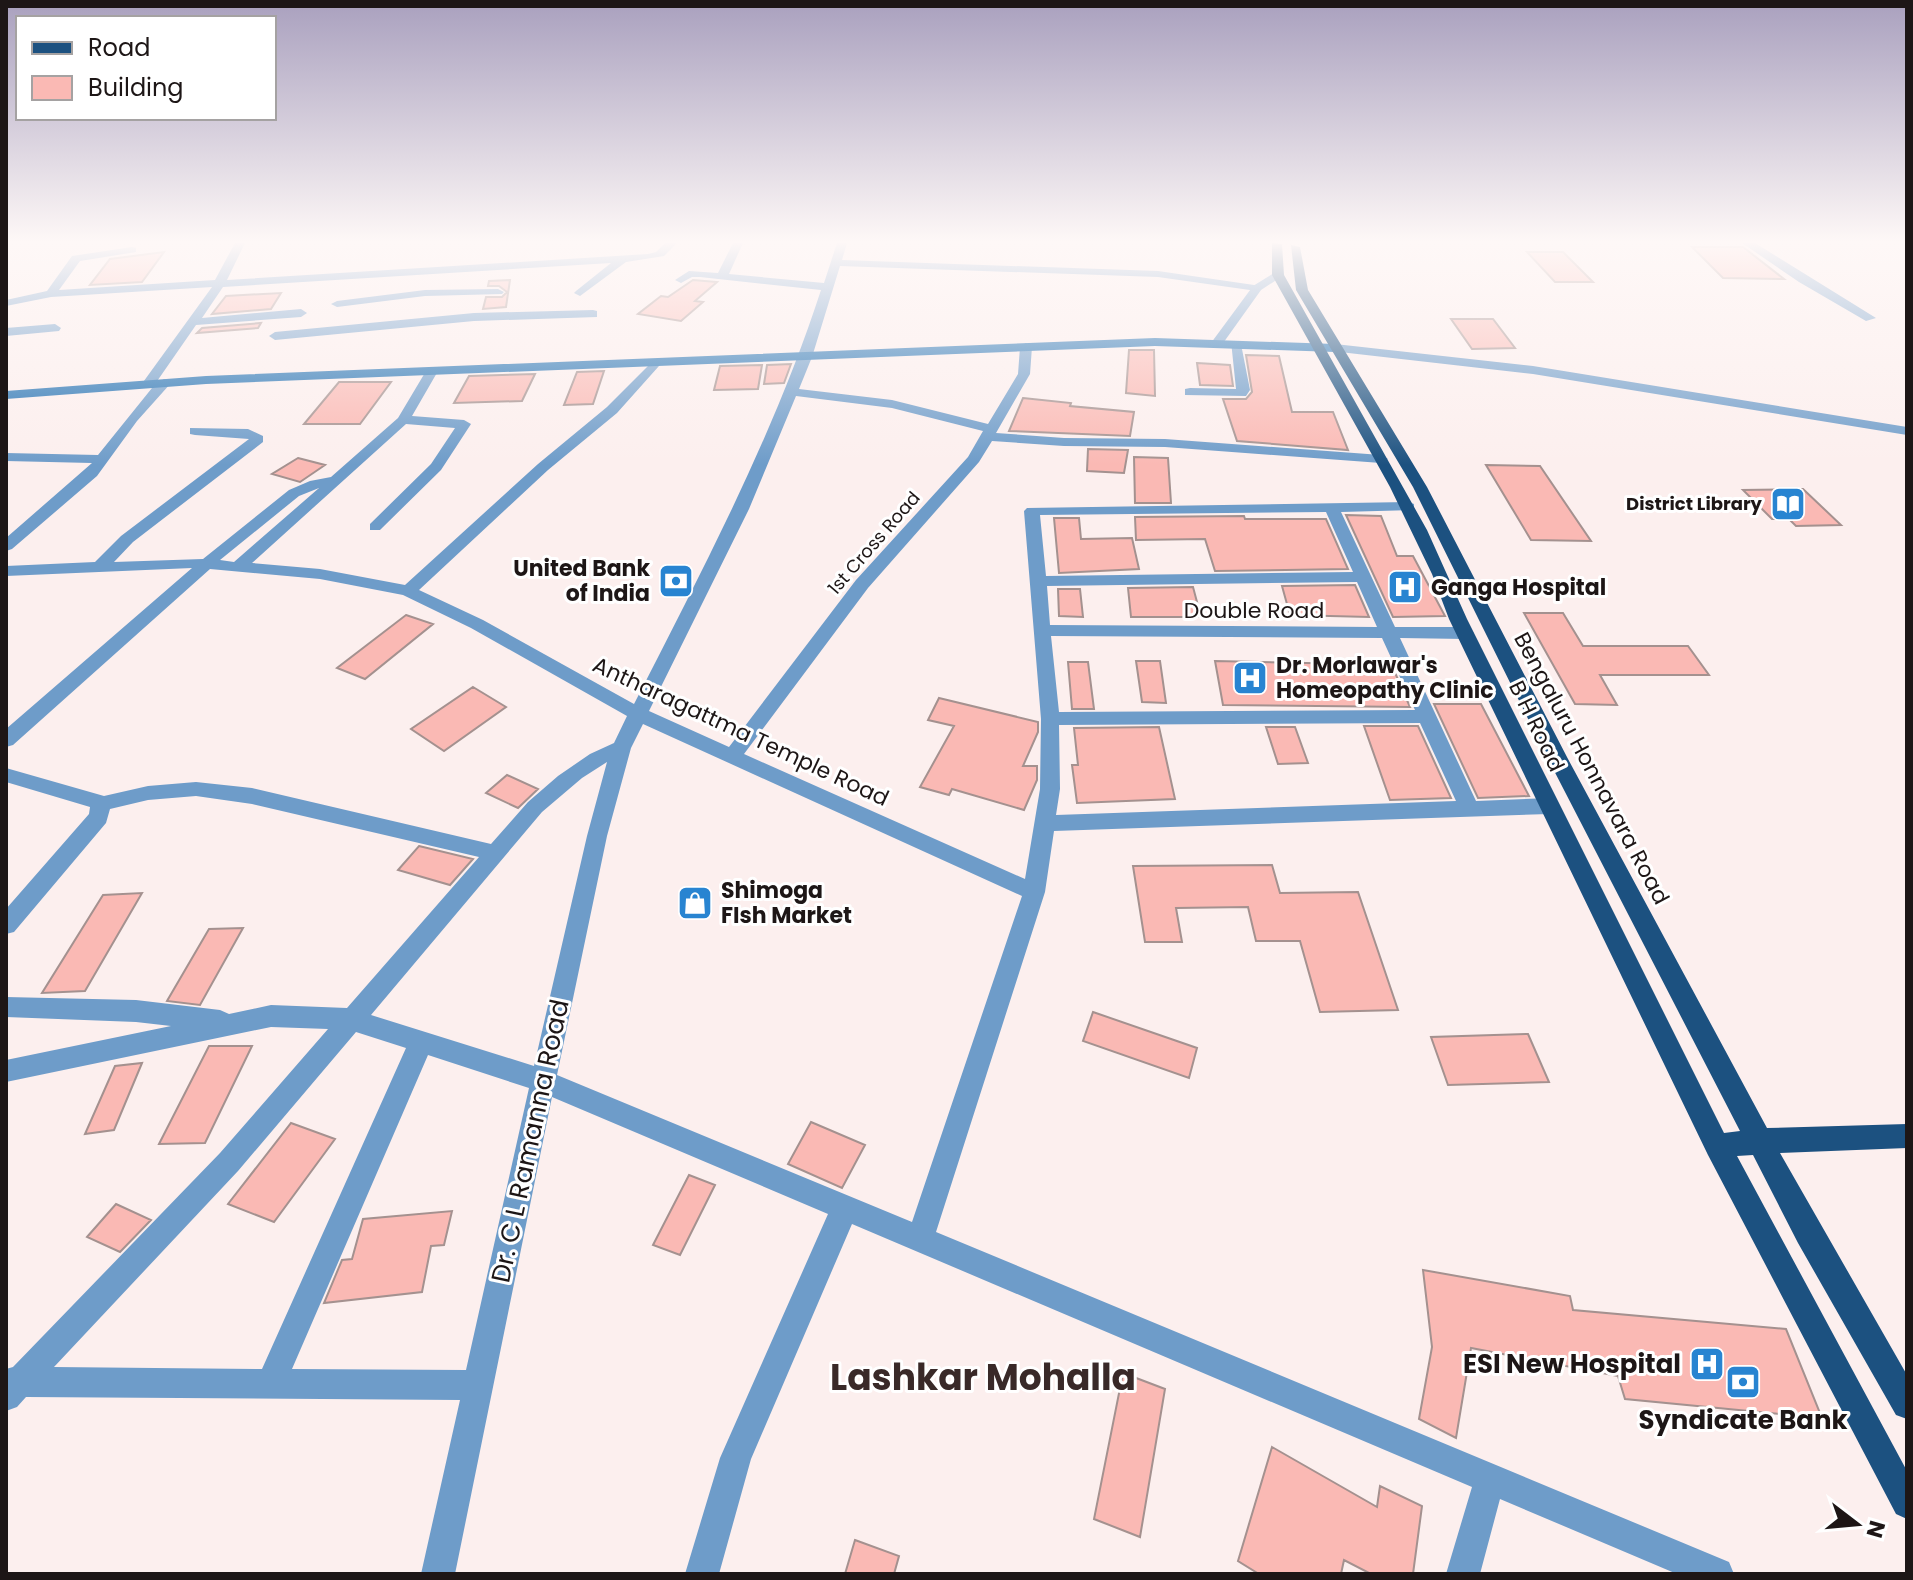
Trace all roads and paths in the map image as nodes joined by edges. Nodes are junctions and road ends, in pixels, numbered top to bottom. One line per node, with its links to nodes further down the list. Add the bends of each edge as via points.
1 (198, 317): 10 (street)
2 (257, 317): 10 (street)
3 (422, 317): 9 (street)
4 (481, 317): 9 (street)
5 (818, 317): 18 (street, Dr. C L Ramanna Road)
6 (1236, 317): 14 (street)
7 (1306, 317): 17 (main road, B H Road)
8 (1314, 317): 17 (main road, Bengaluru Honnavara Road)
9 (422, 321): 13 (street)
10 (194, 322): 22 (street)
11 (55, 328): 12 (street)
12 (6, 332)
13 (275, 336)
14 (1217, 343): 15 (main road); 16 (main road)
15 (1235, 344): 17 (main road); 24 (street, via 1241,393)
16 (1026, 347): 18 (main road); 29 (street, 1st Cross Road, via 1024,374)
17 (1327, 348): 28 (street, via 1533,370); 32 (main road, B H Road); 69 (main road, Bengaluru Honnavara Road, via 1420,487)
18 (806, 357): 19 (main road); 23 (street, Dr. C L Ramanna Road)
19 (655, 363): 20 (main road); 44 (street, via 612,410)
20 (432, 371): 21 (main road); 26 (street)
21 (164, 383): 22 (main road); 31 (street)
22 (148, 385): 25 (main road)
23 (791, 392): 29 (street, via 882,400); 48 (street, Dr. C L Ramanna Road, via 741,509)
24 (1190, 392)
25 (6, 395)
26 (403, 420): 33 (street); 36 (street, via 464,424 436,467)
27 (195, 431): 40 (street, via 248,433 258,439 127,539)
28 (1907, 431)
29 (989, 432): 32 (street, via 1064,442 1165,443); 53 (street, 1st Cross Road, via 954,483 862,584)
30 (6, 457): 31 (street)
31 (102, 459): 37 (street)
32 (1381, 459): 35 (main road, B H Road)
33 (336, 481): 38 (street, via 294,493); 39 (street)
34 (1331, 507): 35 (street); 42 (street); 43 (street, via 1032,511)
35 (1409, 507): 47 (main road, B H Road)
36 (375, 527)
37 (6, 546)
38 (206, 564): 39 (street, Antharagattma Temple Road); 40 (street, Antharagattma Temple Road); 51 (street)
39 (239, 566): 44 (street, Antharagattma Temple Road)
40 (100, 567): 41 (street, Antharagattma Temple Road)
41 (6, 571)
42 (1364, 577): 43 (street); 46 (street)
43 (1040, 581): 45 (street)
44 (408, 591): 48 (street, Antharagattma Temple Road)
45 (1044, 630): 46 (street, Double Road); 50 (street)
46 (1389, 632): 47 (street, Double Road); 49 (street)
47 (1465, 633): 56 (main road, B H Road)
48 (636, 713): 52 (street, Dr. C L Ramanna Road); 53 (street, Antharagattma Temple Road)
49 (1425, 716): 50 (street); 57 (street)
50 (1050, 719): 58 (street)
51 (6, 740)
52 (621, 748): 59 (street, via 576,771); 67 (street, Dr. C L Ramanna Road)
53 (732, 756): 60 (street, Antharagattma Temple Road)
54 (6, 775): 55 (street)
55 (101, 804): 59 (street, via 196,789 252,796); 61 (street, via 99,817)
56 (1549, 806): 57 (street); 70 (main road, B H Road)
57 (1470, 810): 58 (street)
58 (1045, 823): 60 (street)
59 (495, 853): 63 (street)
60 (1034, 892): 72 (street)
61 (6, 925)
62 (6, 1007): 64 (street, via 136,1011)
63 (350, 1019): 64 (street, via 271,1016); 65 (street); 75 (street, via 229,1162)
64 (240, 1023): 66 (street)
65 (421, 1042): 67 (street); 73 (street)
66 (6, 1071)
67 (543, 1081): 71 (street); 74 (street, Dr. C L Ramanna Road)
68 (1907, 1136): 69 (main road)
69 (1762, 1141): 70 (main road); 76 (main road, Bengaluru Honnavara Road, via 1808,1233)
70 (1717, 1146): 78 (main road, B H Road)
71 (845, 1207): 72 (street); 80 (street, via 736,1458)
72 (920, 1239): 77 (street)
73 (271, 1383): 74 (street); 75 (street)
74 (478, 1385): 79 (street, Dr. C L Ramanna Road)
75 (10, 1387)
76 (1907, 1404)
77 (1490, 1479): 81 (street); 82 (street)
78 (1907, 1503)
79 (438, 1574)
80 (702, 1574)
81 (1463, 1574)
82 (1717, 1574)

